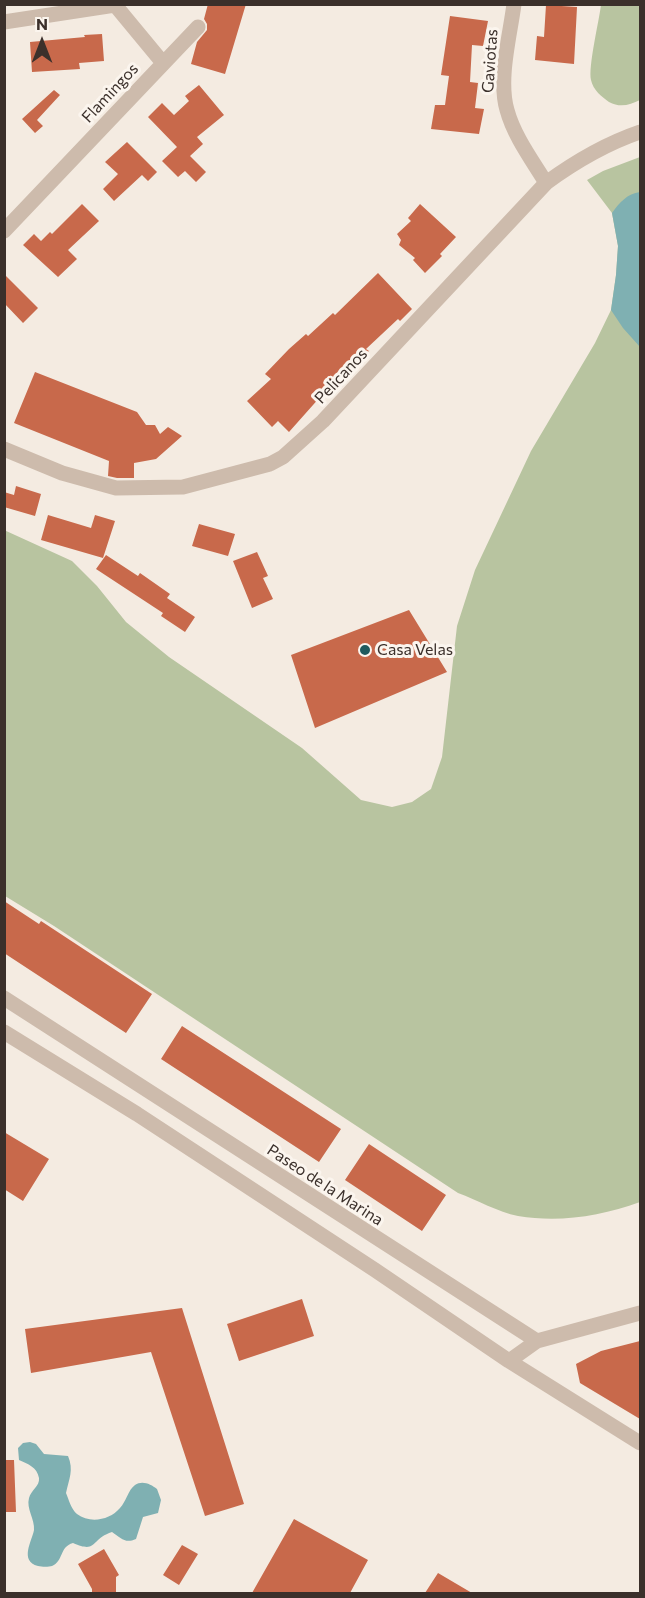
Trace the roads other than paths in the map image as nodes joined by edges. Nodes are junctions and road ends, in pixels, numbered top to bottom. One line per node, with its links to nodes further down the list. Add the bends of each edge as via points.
1 (513, 4): 6 (street, Gaviotas, via 504,80 506,108 513,128)
2 (4, 22): 4 (street, Flamingos, via 115,5)
3 (198, 27): 4 (street)
4 (163, 63): 7 (street, Flamingos)
5 (640, 132): 6 (street, Pelicanos, via 613,141)
6 (546, 183): 8 (street, Pelicanos, via 323,421 270,465 183,487 116,488)
7 (4, 231)
8 (4, 449)
9 (4, 998): 11 (street, Paseo de la Marina)
10 (4, 1032): 12 (street)
11 (151, 1094): 12 (street); 14 (street, Paseo de la Marina)
12 (137, 1114): 15 (street)
13 (640, 1313): 14 (street)
14 (537, 1341): 15 (street)
15 (509, 1361): 16 (street)
16 (640, 1443)

